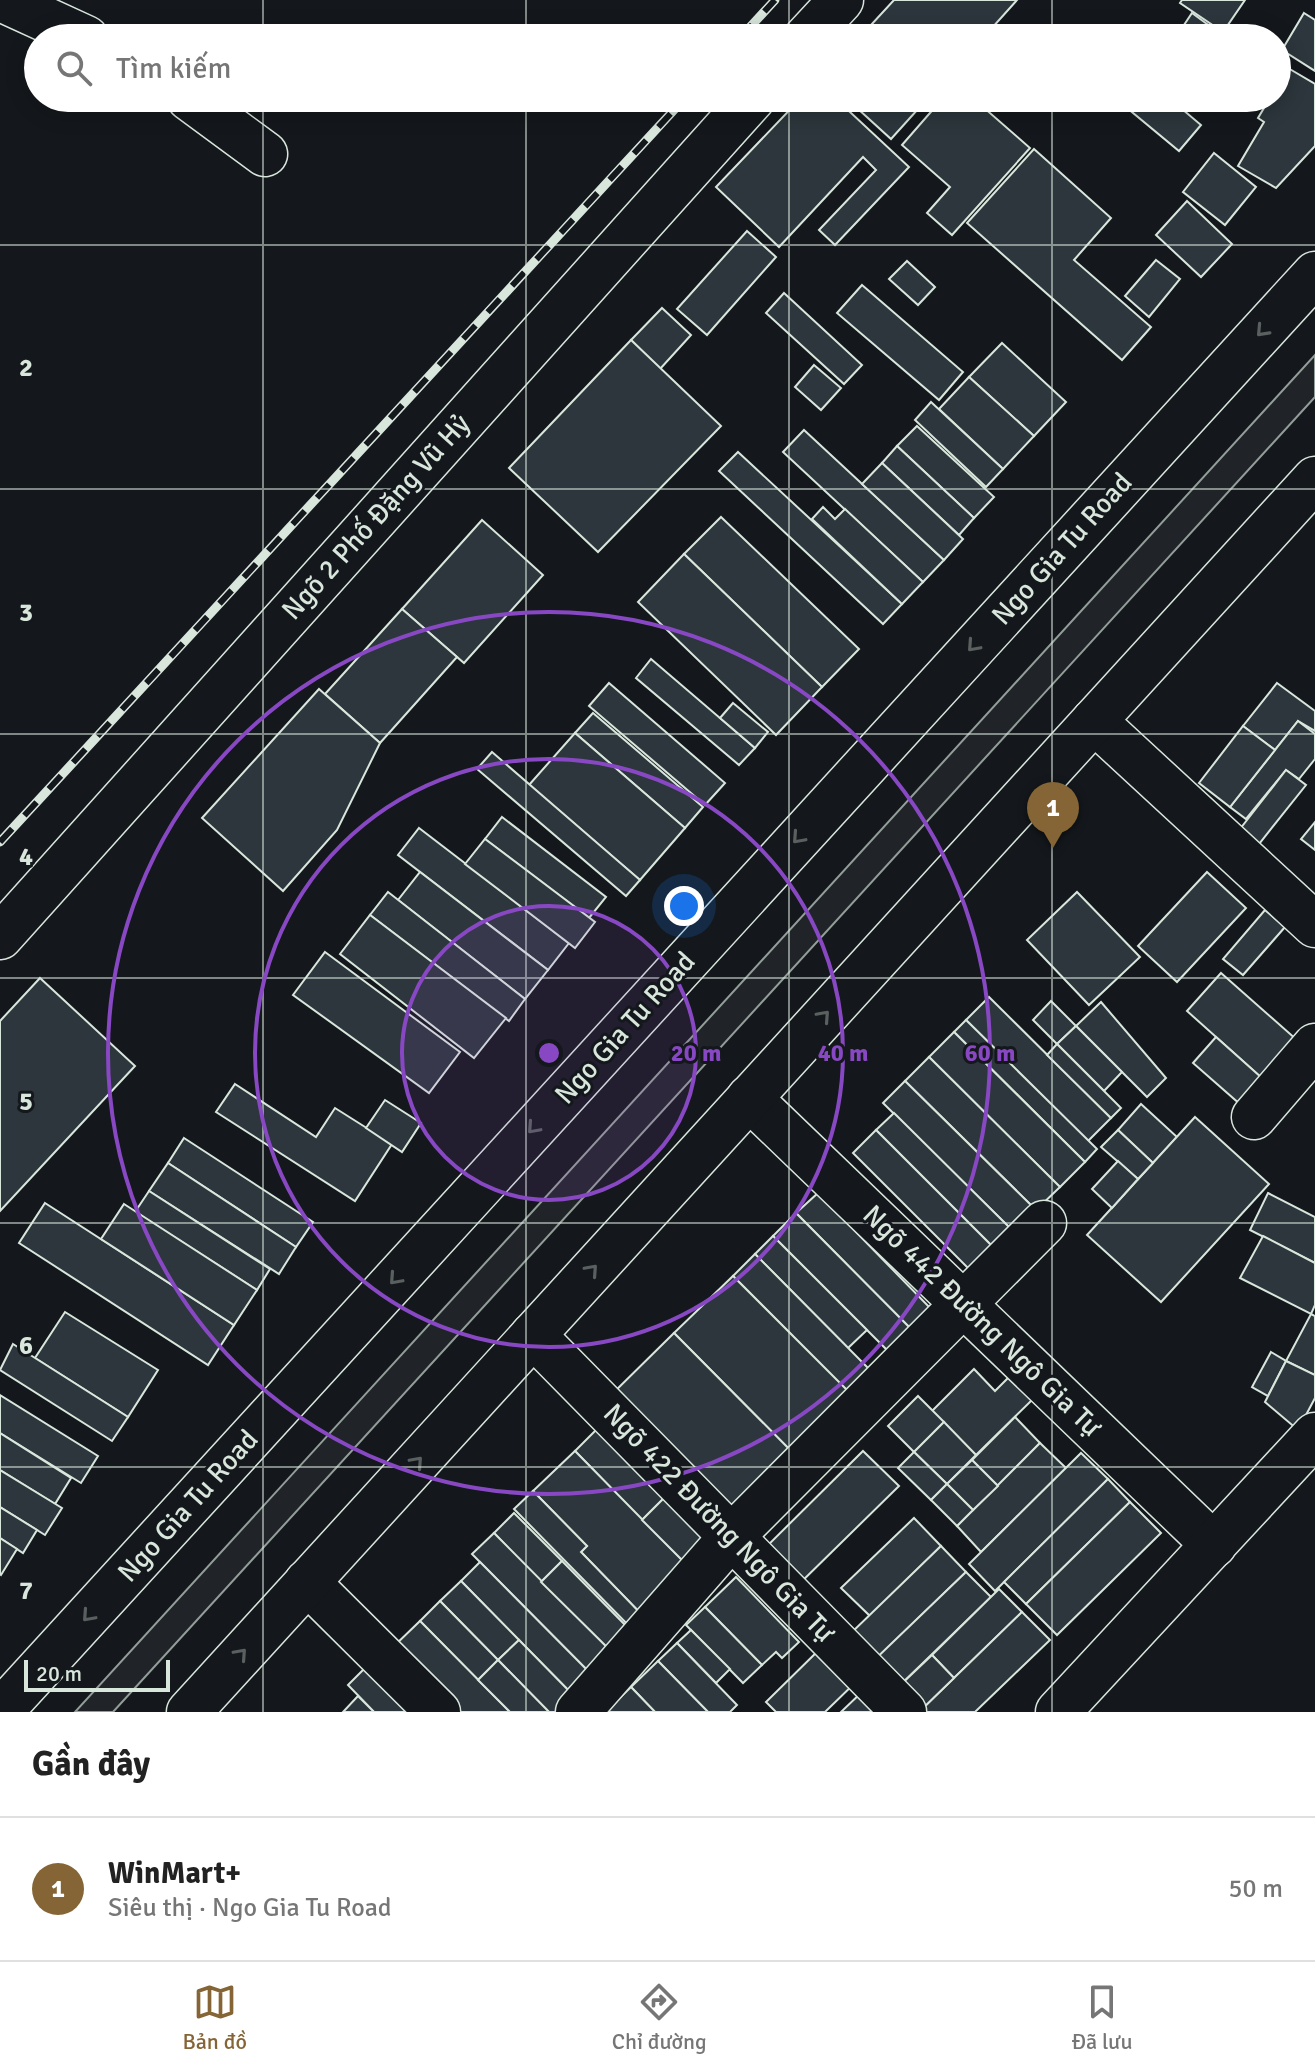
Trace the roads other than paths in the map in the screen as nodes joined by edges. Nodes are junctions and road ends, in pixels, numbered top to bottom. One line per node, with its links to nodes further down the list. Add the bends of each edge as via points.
1 (3, 0): 3 (street)
2 (841, 0): 4 (street)
3 (55, 24)
4 (819, 24)
5 (208, 112): 7 (street)
6 (740, 112): 12 (street, Ngõ 2 Phố Đặng Vũ Hỷ)
7 (265, 154)
8 (1315, 274): 24 (street, Ngo Gia Tu Road, one-way to 24)
9 (1315, 479): 10 (street)
10 (1094, 721): 11 (street); 14 (street, one-way to 10)
11 (1315, 925)
12 (0, 937)
13 (1315, 1046): 15 (street)
14 (749, 1098): 17 (street, Ngõ 442 Đường Ngô Gia Tự); 18 (street, one-way to 14)
15 (1254, 1117)
16 (1044, 1223): 17 (street)
17 (965, 1305): 20 (street); 21 (street, Ngõ 442 Đường Ngô Gia Tự)
18 (533, 1335): 20 (street, Ngõ 422 Đường Ngô Gia Tự); 22 (street, one-way to 18)
19 (1315, 1435): 21 (street)
20 (732, 1536): 27 (street); 28 (street, Ngõ 422 Đường Ngô Gia Tự)
21 (1214, 1545): 23 (street)
22 (307, 1582): 25 (street, one-way to 22); 26 (street)
23 (1074, 1708)
24 (0, 1712)
25 (189, 1712)
26 (438, 1712)
27 (578, 1712)
28 (904, 1712)

